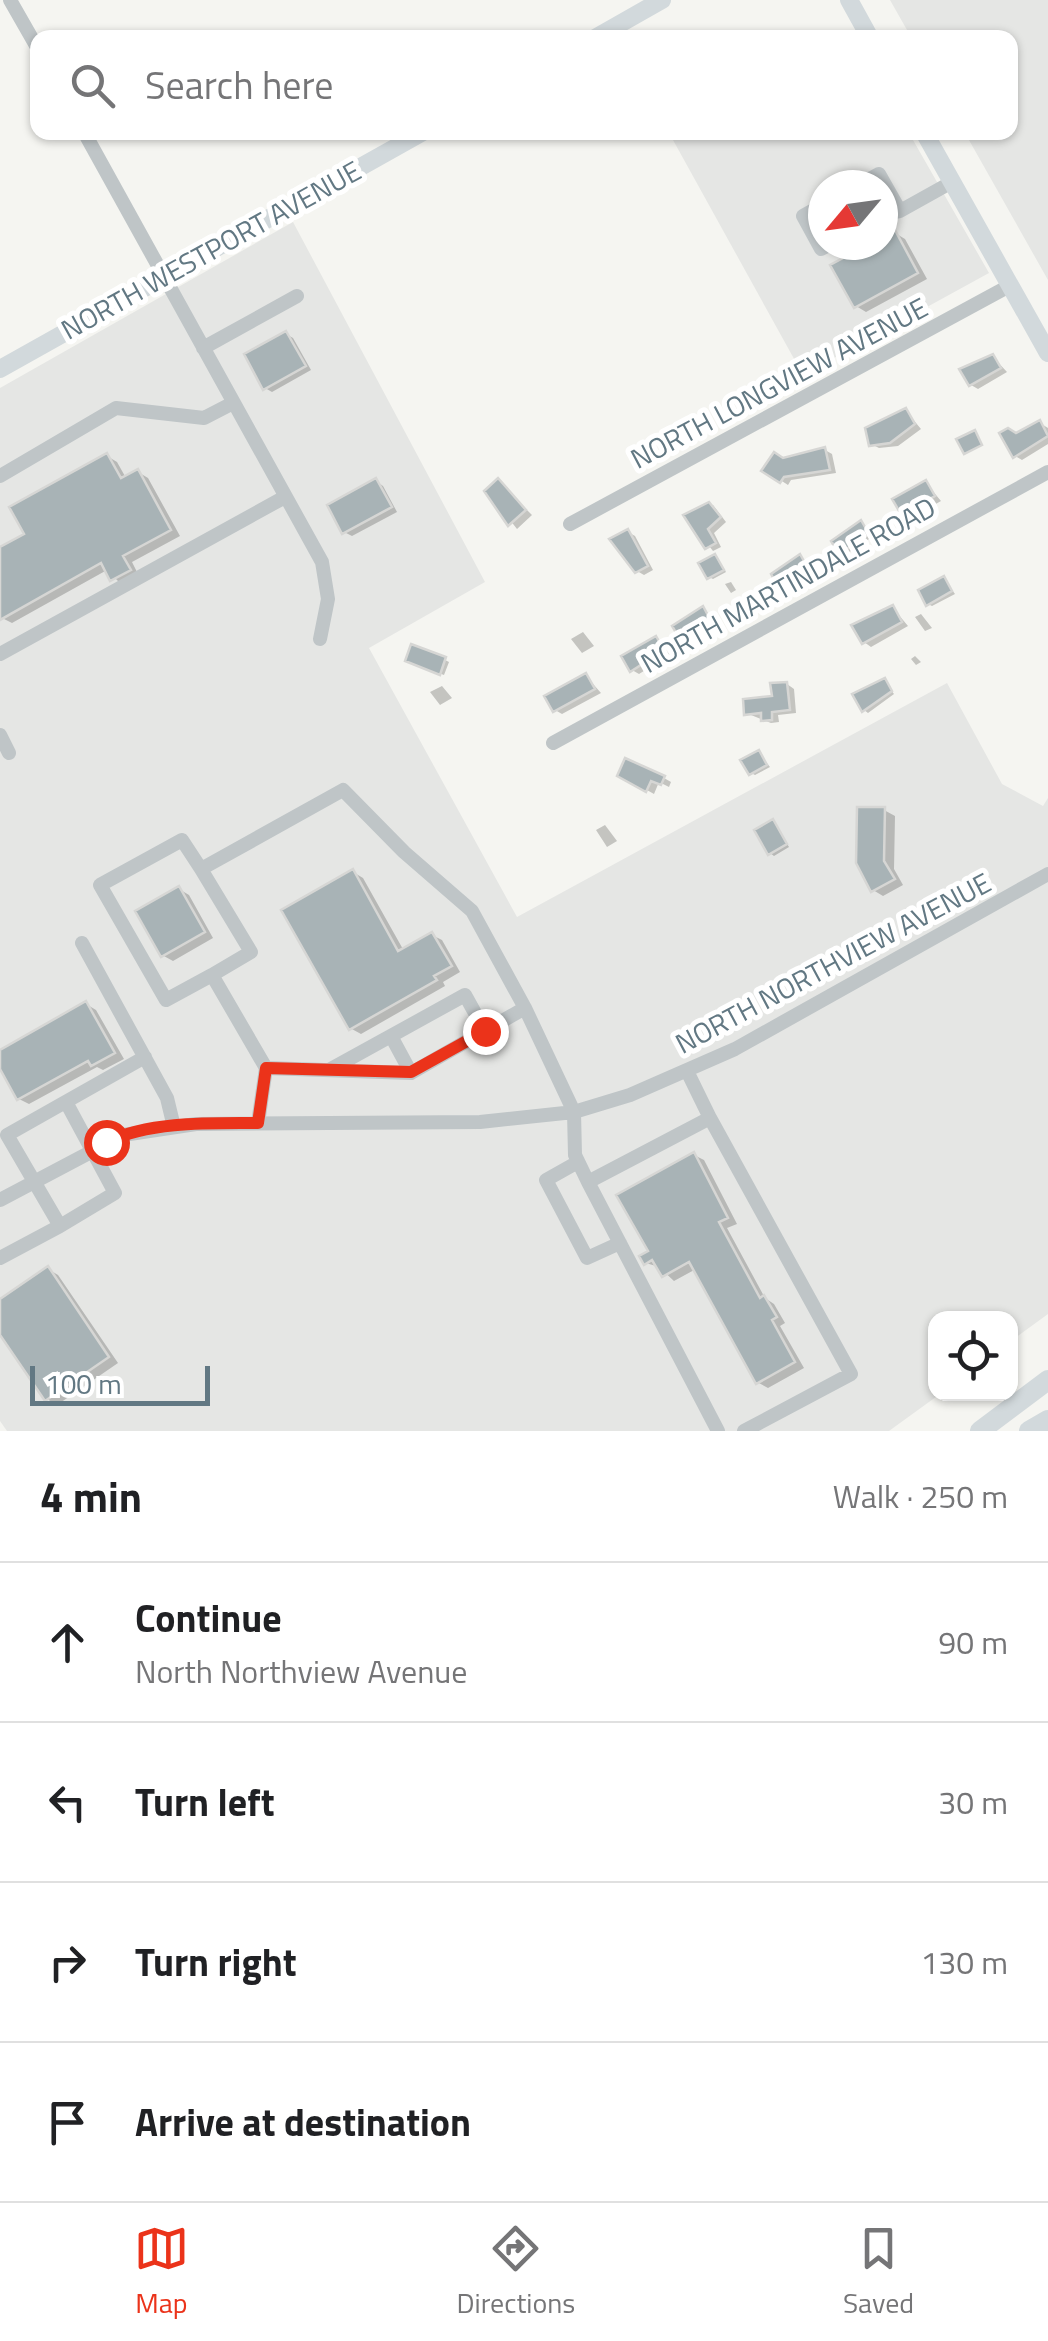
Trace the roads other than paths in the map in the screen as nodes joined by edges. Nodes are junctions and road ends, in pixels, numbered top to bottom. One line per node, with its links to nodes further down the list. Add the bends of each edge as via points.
1 (10, 0): 6 (street)
2 (662, 0): 4 (main road)
3 (849, 0): 5 (main road)
4 (609, 30)
5 (866, 30)
6 (30, 36)
7 (88, 140): 13 (street)
8 (409, 140): 13 (main road, NORTH WESTPORT AVENUE)
9 (928, 140): 10 (main road)
10 (952, 182): 12 (street); 14 (main road)
11 (898, 207): 12 (street)
12 (900, 211)
13 (164, 276): 16 (street); 18 (main road, NORTH WESTPORT AVENUE)
14 (1011, 286): 17 (main road); 23 (street, NORTH LONGVIEW AVENUE)
15 (298, 296): 16 (street)
16 (203, 348): 19 (street)
17 (1048, 353)
18 (0, 369)
19 (233, 403): 21 (street, via 204,418 116,408); 22 (street)
20 (1048, 472): 27 (street, NORTH MARTINDALE ROAD)
21 (0, 476)
22 (285, 497): 24 (street, via 322,562 328,599); 25 (street)
23 (570, 524)
24 (320, 639)
25 (0, 654)
26 (0, 735): 28 (street)
27 (553, 742)
28 (9, 753)
29 (201, 870): 32 (street, via 250,952); 32 (street, via 182,840 100,885 166,1000); 33 (street, via 344,790 472,911)
30 (1048, 874): 39 (street, NORTH NORTHVIEW AVENUE)
31 (82, 942): 36 (street)
32 (212, 975): 37 (street)
33 (525, 1008): 34 (street); 42 (street)
34 (485, 1031): 35 (street, via 465,995); 40 (street)
35 (392, 1036): 38 (street); 40 (street)
36 (145, 1057): 41 (street); 45 (street)
37 (266, 1068): 38 (street); 44 (street)
38 (331, 1070): 40 (street)
39 (687, 1071): 42 (street, NORTH NORTHVIEW AVENUE); 43 (street)
40 (411, 1072)
41 (66, 1102): 46 (street); 48 (street, via 7,1136)
42 (574, 1112): 44 (street, NORTH NORTHVIEW AVENUE, via 480,1122); 47 (street)
43 (710, 1118): 49 (street); 57 (street, via 851,1374)
44 (258, 1123): 45 (street, NORTH NORTHVIEW AVENUE)
45 (174, 1127): 46 (street, NORTH NORTHVIEW AVENUE, via 122,1134)
46 (90, 1150): 48 (street, NORTH NORTHVIEW AVENUE); 51 (street, via 116,1193)
47 (578, 1162): 49 (street); 52 (street, via 546,1180 587,1258)
48 (34, 1181): 50 (street, NORTH NORTHVIEW AVENUE); 51 (street)
49 (588, 1182): 52 (street)
50 (0, 1200)
51 (60, 1226): 53 (street)
52 (620, 1243): 56 (street)
53 (0, 1258)
54 (1048, 1380): 58 (highway)
55 (1048, 1420): 59 (highway)
56 (718, 1431)
57 (744, 1431)
58 (980, 1431)
59 (1029, 1431)

